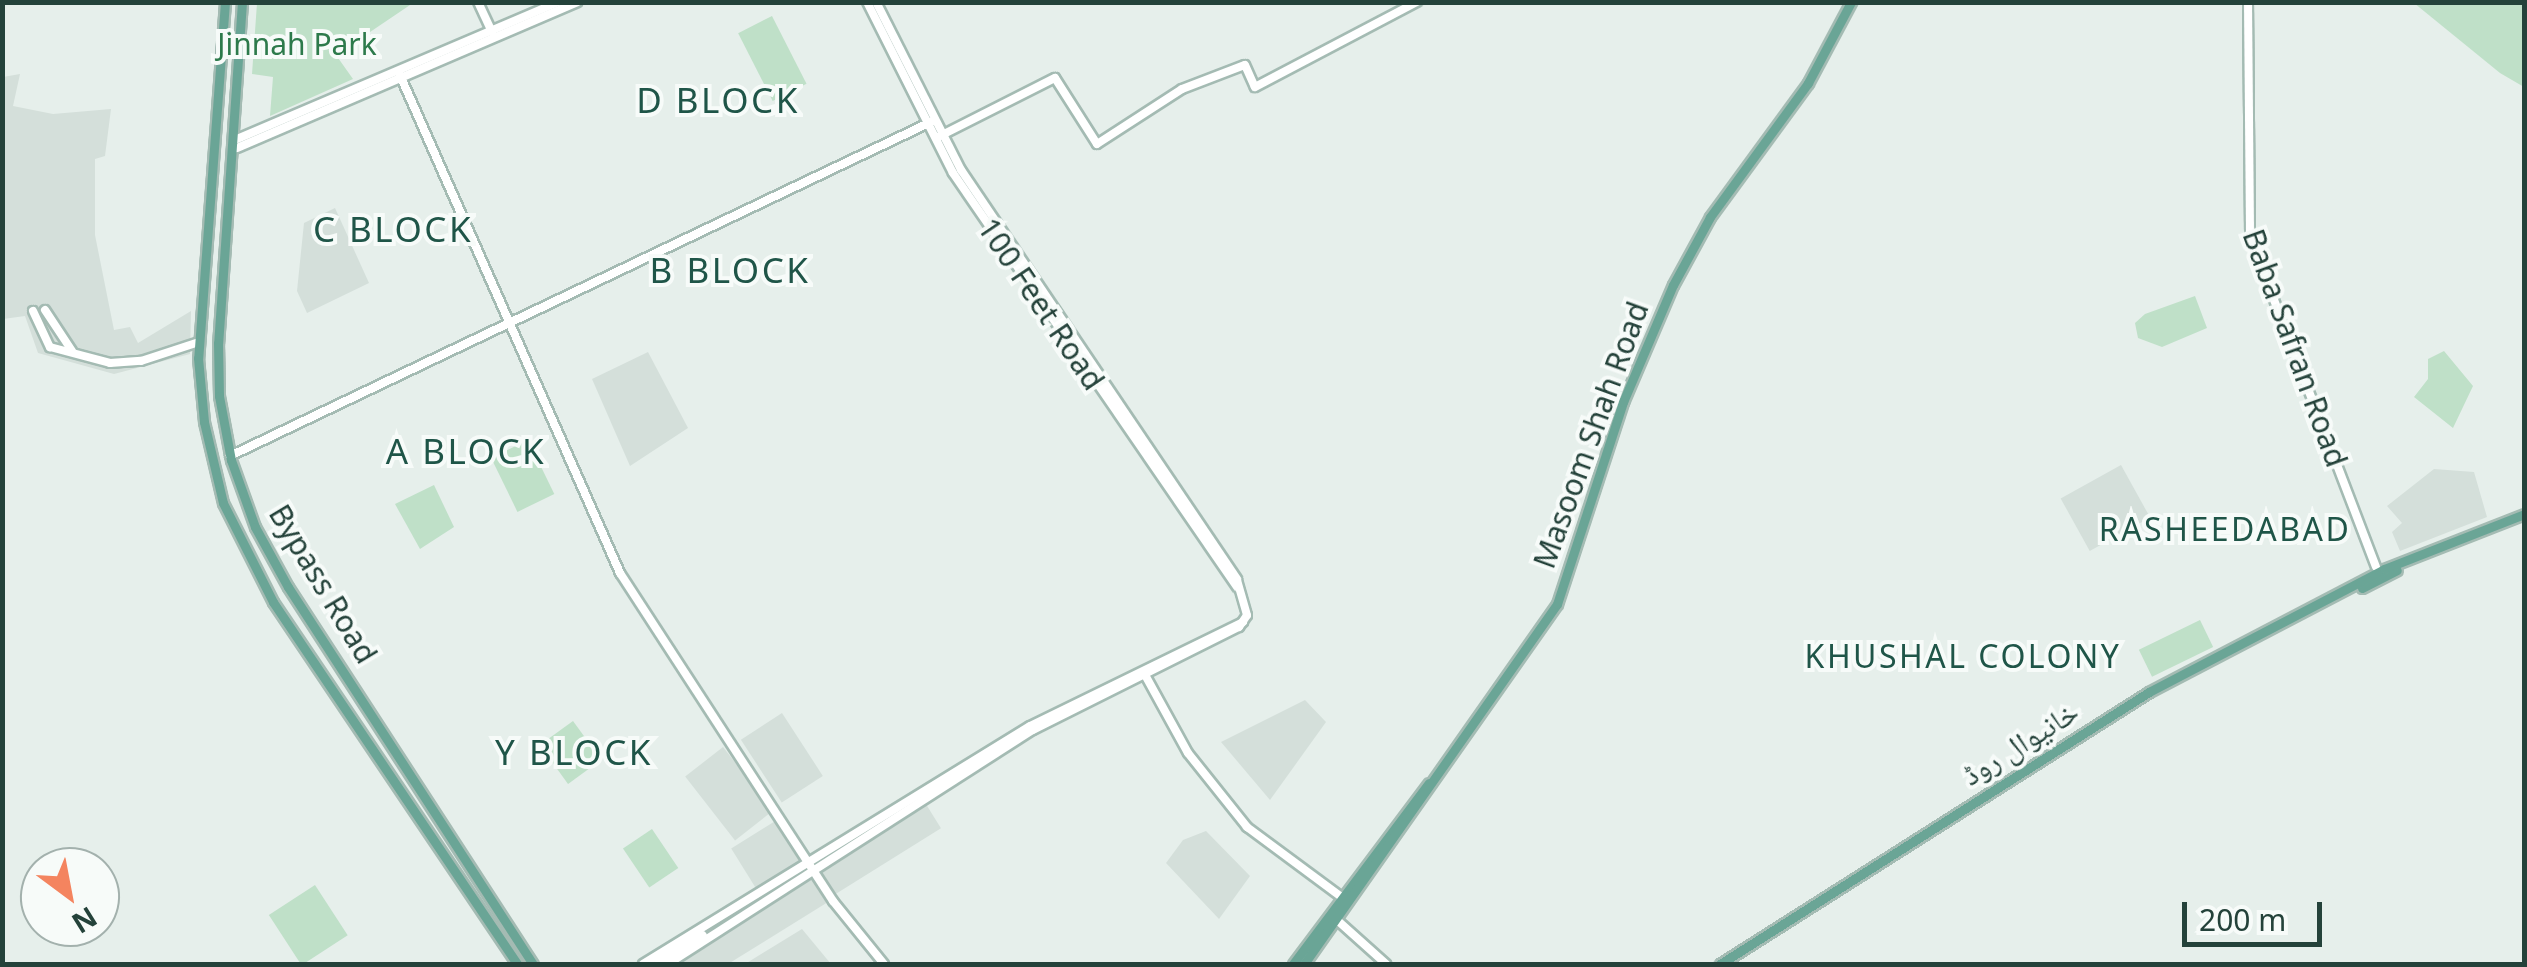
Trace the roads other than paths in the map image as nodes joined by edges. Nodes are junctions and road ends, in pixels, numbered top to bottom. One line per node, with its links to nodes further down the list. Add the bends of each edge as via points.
1 (225, 2): 19 (main road)
2 (242, 2): 15 (main road, Bypass Road)
3 (478, 2): 11 (main road)
4 (558, 2): 11 (main road)
5 (577, 2): 12 (main road)
6 (867, 2): 13 (main road, 100 Feet Road)
7 (876, 2): 13 (main road, 100 Feet Road)
8 (1416, 2): 14 (main road, via 1256,87 1245,66 1182,89 1097,144 1054,78)
9 (1851, 2): 30 (main road, Masoom Shah Road, via 1808,82 1696,237 1623,402 1556,604)
10 (2248, 2): 27 (main road, Baba Safran Road, via 2250,237)
11 (492, 32): 12 (main road)
12 (400, 76): 15 (main road); 18 (main road)
13 (931, 122): 14 (main road, 100 Feet Road); 18 (main road)
14 (938, 137): 28 (main road, 100 Feet Road, via 1010,260 1248,607 1243,622)
15 (237, 144): 21 (main road, Bypass Road)
16 (45, 310): 20 (main road)
17 (33, 311): 20 (main road, via 47,345)
18 (510, 325): 25 (main road); 29 (main road, via 620,573)
19 (199, 342): 20 (main road, via 128,363); 22 (main road)
20 (72, 351)
21 (219, 396): 22 (main road, via 209,404); 23 (main road, Bypass Road)
22 (201, 398): 24 (main road)
23 (221, 413): 24 (main road, via 210,408); 25 (main road, Bypass Road)
24 (203, 415): 35 (main road, via 223,503 254,571)
25 (230, 456): 36 (main road, Bypass Road, via 255,526 288,586)
26 (2524, 516): 44 (main road, خانیوال روڈ, via 2384,569 2150,692); 45 (main road, خانیوال روڈ, via 2419,559 2174,684)
27 (2376, 567)
28 (1144, 673): 29 (main road, 100 Feet Road, via 1033,730); 31 (main road, via 1188,753 1248,827)
29 (812, 866): 32 (main road, 100 Feet Road); 40 (main road)
30 (1371, 866): 31 (main road, Masoom Shah Road); 33 (main road, Masoom Shah Road)
31 (1343, 898): 34 (main road, Masoom Shah Road)
32 (754, 902): 37 (main road, 100 Feet Road); 38 (main road); 39 (main road, 100 Feet Road)
33 (1337, 920): 34 (main road, Masoom Shah Road); 43 (main road)
34 (1308, 952): 41 (main road, Masoom Shah Road); 42 (main road, Masoom Shah Road)
35 (517, 964)
36 (533, 964)
37 (643, 964)
38 (657, 964)
39 (668, 964)
40 (884, 964)
41 (1293, 964)
42 (1304, 964)
43 (1386, 964)
44 (1720, 964)
45 (1728, 964)

